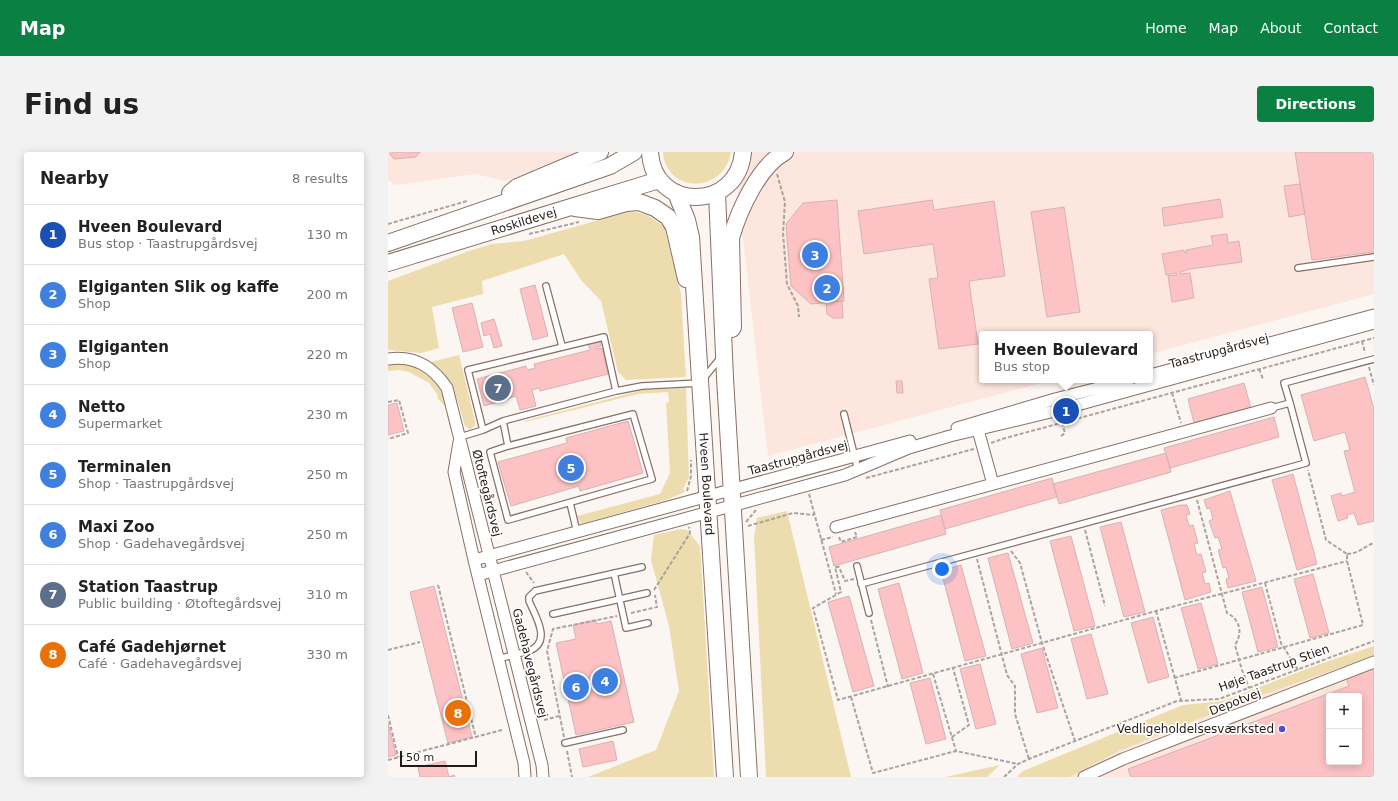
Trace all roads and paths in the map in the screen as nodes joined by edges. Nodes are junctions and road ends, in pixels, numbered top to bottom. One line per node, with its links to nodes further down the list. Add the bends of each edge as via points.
1 (600, 152): 11 (main road, via 517,188)
2 (634, 152): 11 (main road, Roskildevej, via 610,166)
3 (650, 152): 7 (main road, via 653,168)
4 (785, 152): 6 (main road)
5 (746, 154): 9 (main road, via 734,180)
6 (768, 166): 23 (path, via 778,175 784,192 786,202 783,233 787,284 798,306); 27 (main road, via 748,197 731,238 733,327)
7 (659, 180): 8 (main road); 12 (main road, Roskildevej)
8 (676, 193): 9 (main road, via 690,197); 21 (main road, Hveen Boulevard, via 691,237)
9 (717, 193): 27 (main road)
10 (468, 200): 14 (path)
11 (490, 208): 16 (main road, Roskildevej)
12 (570, 208): 18 (main road, Roskildevej); 21 (main road, via 598,211 639,202 655,208 668,217 674,227 684,272)
13 (584, 220): 15 (path, via 546,232)
14 (388, 224)
15 (524, 235)
16 (388, 243)
17 (1374, 257): 19 (lane)
18 (388, 262)
19 (1298, 268)
20 (546, 286): 26 (lane)
21 (696, 309): 33 (main road, Hveen Boulevard)
22 (1374, 315): 31 (street, Taastrupgårdsvej)
23 (799, 317)
24 (1374, 323): 40 (street, Taastrupgårdsvej)
25 (1374, 338): 30 (path)
26 (562, 346): 35 (lane, Øtoftegårdsvej, via 604,337); 44 (lane, Øtoftegårdsvej, via 468,370)
27 (723, 348): 33 (lane); 57 (main road)
28 (388, 359): 48 (street, Øtoftegårdsvej, via 421,362 437,373 447,388)
29 (1374, 359): 38 (lane, via 1284,383)
30 (1259, 369): 32 (path); 36 (path)
31 (1153, 374)
32 (1263, 378)
33 (700, 383): 35 (lane, Øtoftegårdsvej, via 642,386); 60 (main road, Hveen Boulevard)
34 (1117, 383): 52 (street, Taastrupgårdsvej)
35 (616, 391): 42 (lane, Øtoftegårdsvej)
36 (1172, 393): 43 (path); 46 (path)
37 (388, 402): 49 (path, via 399,400 408,433)
38 (1290, 403): 39 (lane); 53 (lane)
39 (1272, 408): 46 (street)
40 (1059, 410): 43 (path); 45 (street, Taastrupgårdsvej)
41 (844, 414): 52 (lane)
42 (503, 421): 44 (lane, Øtoftegårdsvej); 50 (lane)
43 (1062, 423): 47 (path, via 1065,433); 51 (path)
44 (483, 430): 48 (lane, Øtoftegårdsvej)
45 (978, 430): 51 (street); 54 (street, Taastrupgårdsvej, via 909,448)
46 (1184, 432): 55 (street)
47 (1062, 436)
48 (460, 437): 76 (street, Øtoftegårdsvej); 77 (street, Øtoftegårdsvej, via 454,472)
49 (388, 439)
50 (508, 446): 59 (lane, via 490,452 508,520); 59 (lane, via 633,414 652,479)
51 (982, 446): 54 (path, via 867,478); 55 (street)
52 (855, 456): 54 (lane); 57 (street, Taastrupgårdsvej)
53 (1306, 464): 58 (lane); 75 (path, via 1326,540)
54 (860, 474): 56 (street, Taastrupgårdsvej)
55 (993, 484): 67 (street)
56 (806, 486): 61 (street, Taastrupgårdsvej); 63 (path)
57 (732, 490): 60 (street, Taastrupgårdsvej); 61 (main road)
58 (1195, 493): 65 (lane); 91 (path)
59 (570, 503): 69 (lane)
60 (707, 504): 61 (street, Taastrupgårdsvej); 69 (street, Taastrupgårdsvej); 79 (street, Taastrupgårdsvej); 135 (main road, Hveen Boulevard)
61 (733, 506): 136 (main road)
62 (757, 509): 64 (path)
63 (814, 515): 66 (path, via 793,513); 71 (path)
64 (748, 521)
65 (1083, 524): 73 (lane); 94 (path)
66 (748, 526)
67 (836, 527)
68 (860, 531): 71 (path, via 855,532 857,538 842,542 838,536)
69 (577, 532): 76 (street, Taastrupgårdsvej)
70 (690, 533): 98 (path, via 654,589 658,607)
71 (821, 540): 92 (path)
72 (1374, 543): 75 (path, via 1358,553)
73 (1008, 545): 74 (lane); 102 (path, via 1020,563)
74 (975, 554): 87 (lane); 105 (path)
75 (1347, 554): 78 (path)
76 (489, 556): 77 (street, Taastrupgårdsvej); 82 (street, Gadehavegårdsvej)
77 (474, 560): 84 (street)
78 (1347, 561): 86 (path); 103 (path, via 1363,625)
79 (520, 565): 82 (street, Taastrupgårdsvej); 89 (path)
80 (856, 566): 85 (lane)
81 (642, 567): 83 (lane)
82 (493, 571): 84 (street, Taastrupgårdsvej); 106 (street, Gadehavegårdsvej)
83 (614, 573): 89 (lane); 93 (lane)
84 (478, 575): 107 (street)
85 (860, 577): 87 (lane); 92 (path, via 845,581 839,567 835,567 841,592)
86 (1265, 583): 91 (path); 103 (path)
87 (861, 584): 96 (lane)
88 (438, 585): 124 (path)
89 (539, 590): 106 (lane, via 532,594 529,601 541,632 540,642 534,649)
90 (647, 593): 93 (lane)
91 (1222, 594): 95 (path); 108 (path, via 1227,613 1234,616 1239,626 1240,638 1235,645)
92 (836, 595): 116 (path, via 813,608 838,700)
93 (620, 599): 97 (lane); 98 (lane)
94 (1105, 606)
95 (1156, 611): 102 (path); 113 (path)
96 (869, 613): 114 (path)
97 (553, 614)
98 (623, 614): 99 (lane, via 626,628); 119 (path, via 553,629 547,651)
99 (648, 623)
100 (1374, 641): 111 (path, Høje Taastrup Stien)
101 (420, 642): 104 (path)
102 (1042, 643): 105 (path); 125 (path)
103 (1284, 648): 108 (path); 111 (path)
104 (388, 650)
105 (1001, 654): 110 (path); 129 (path, via 1006,675 1015,686 1016,714)
106 (515, 655): 107 (lane); 133 (street, Gadehavegårdsvej)
107 (498, 659): 132 (street, via 524,763)
108 (1239, 660): 113 (path); 115 (path)
109 (1374, 662): 138 (street, Depotvej, via 1123,759)
110 (953, 668): 112 (path); 123 (path, via 969,725)
111 (1298, 670): 115 (path, Høje Taastrup Stien)
112 (932, 674): 114 (path); 123 (path)
113 (1174, 678): 117 (path)
114 (888, 687): 116 (path)
115 (1249, 688): 117 (path, Høje Taastrup Stien, via 1219,699)
116 (852, 697): 127 (path, via 874,773)
117 (1181, 700): 125 (path, Høje Taastrup Stien)
118 (388, 715): 128 (path)
119 (559, 716): 120 (path); 126 (path)
120 (544, 720)
121 (502, 730): 124 (path)
122 (623, 730): 126 (lane)
123 (952, 737): 127 (path)
124 (476, 738): 128 (path)
125 (1075, 741): 129 (path, Høje Taastrup Stien)
126 (566, 743): 134 (path)
127 (956, 751): 131 (path)
128 (398, 757): 130 (path)
129 (1028, 759): 131 (path, Høje Taastrup Stien)
130 (388, 760)
131 (1018, 764): 137 (path, Høje Taastrup Stien)
132 (525, 777)
133 (543, 777)
134 (572, 777)
135 (724, 777)
136 (749, 777)
137 (1004, 777)
138 (1084, 777)

